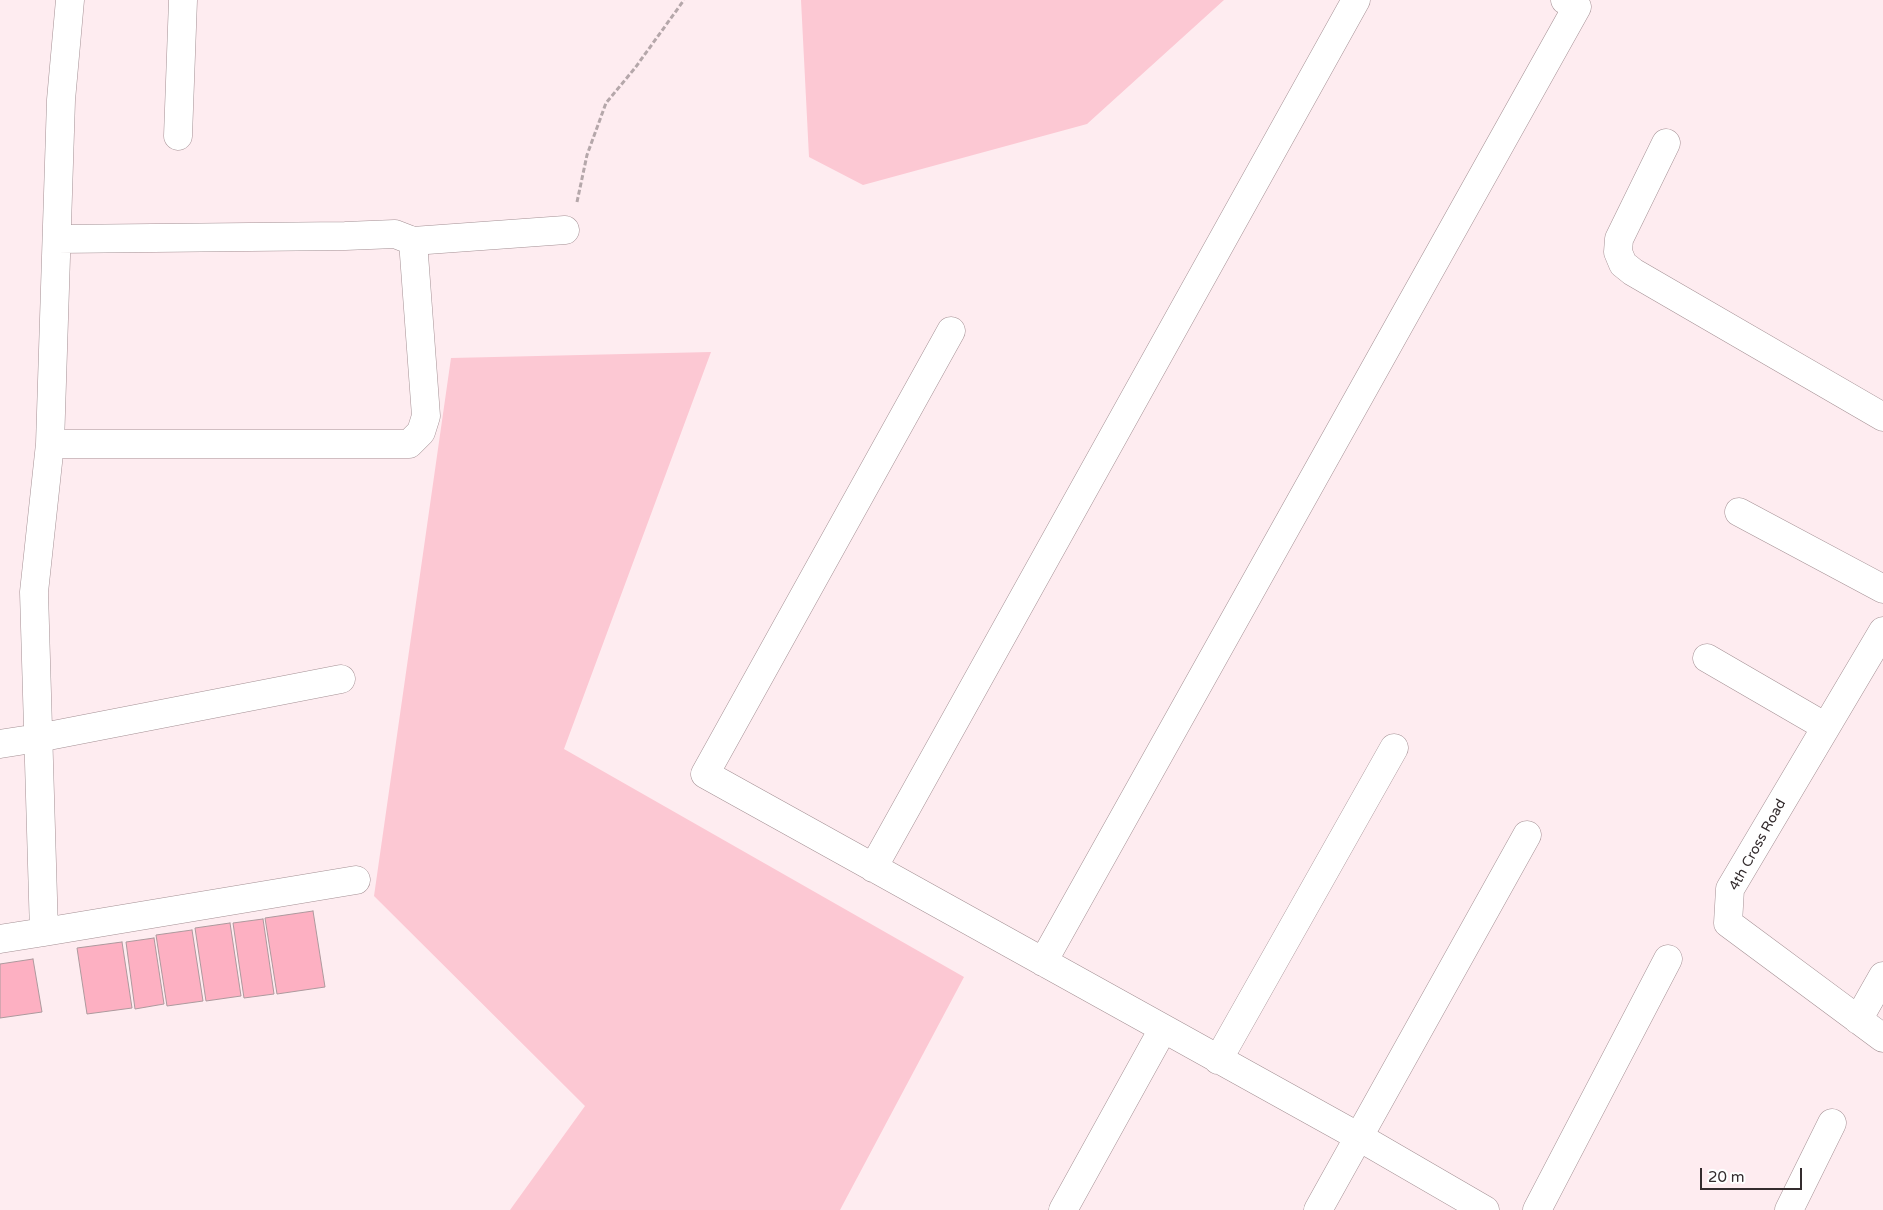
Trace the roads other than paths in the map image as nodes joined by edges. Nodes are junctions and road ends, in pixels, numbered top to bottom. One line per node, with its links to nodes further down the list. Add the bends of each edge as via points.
1 (70, 0): 8 (street, via 61,100)
2 (183, 0): 5 (street)
3 (1356, 0): 23 (street)
4 (1565, 0): 28 (street, via 1577,7)
5 (178, 136)
6 (1666, 143): 11 (street, via 1619,239 1618,252 1623,264)
7 (565, 230): 9 (street)
8 (57, 239): 9 (street, via 395,234); 12 (street)
9 (413, 241): 12 (street, via 426,416 421,432 409,444)
10 (951, 331): 23 (street, via 705,774)
11 (1883, 417)
12 (50, 444): 19 (street, via 34,592)
13 (1739, 512): 14 (street)
14 (1883, 589)
15 (1883, 631): 18 (street, 4th Cross Road)
16 (1707, 658): 18 (street)
17 (341, 679): 19 (street)
18 (1826, 727): 30 (street, 4th Cross Road, via 1730,889 1728,923)
19 (38, 738): 20 (street); 25 (street)
20 (0, 744)
21 (1394, 748): 33 (street)
22 (1527, 835): 35 (street)
23 (873, 868): 28 (street)
24 (356, 880): 25 (street)
25 (44, 932): 26 (street)
26 (0, 939)
27 (1668, 959): 39 (street)
28 (1043, 962): 31 (street)
29 (1883, 976): 30 (street)
30 (1858, 1020): 32 (street)
31 (1163, 1030): 33 (street); 36 (street)
32 (1883, 1038)
33 (1218, 1060): 35 (street)
34 (1832, 1123): 40 (street)
35 (1359, 1137): 37 (street); 38 (street)
36 (1063, 1210)
37 (1318, 1210)
38 (1485, 1210)
39 (1537, 1210)
40 (1789, 1210)

